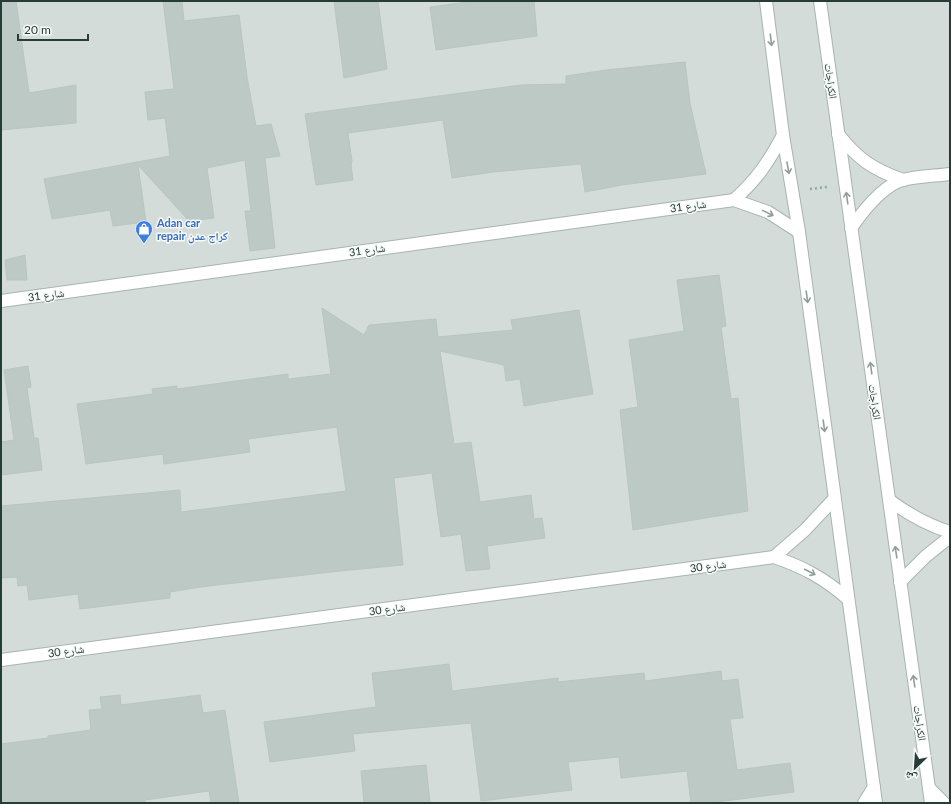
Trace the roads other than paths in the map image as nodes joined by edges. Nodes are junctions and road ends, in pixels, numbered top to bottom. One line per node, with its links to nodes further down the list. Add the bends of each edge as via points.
1 (766, 1): 4 (street, one-way to 4)
2 (820, 1): 3 (street, الكراجات)
3 (838, 134): 6 (street, via 866,163); 8 (street, الكراجات, one-way to 3)
4 (783, 135): 7 (street, via 762,171); 9 (street, one-way to 9)
5 (950, 174): 6 (street)
6 (903, 180): 8 (street, via 873,200)
7 (734, 200): 9 (street, شارع 31, one-way to 9, via 768,212); 10 (street, شارع 31)
8 (851, 228): 12 (street, الكراجات, one-way to 8)
9 (799, 232): 11 (street, one-way to 11)
10 (1, 301)
11 (834, 499): 15 (street, via 806,530); 17 (street)
12 (889, 500): 13 (street, via 920,520); 16 (street, الكراجات, one-way to 12)
13 (950, 532)
14 (950, 537): 16 (street)
15 (774, 557): 17 (street, شارع 30, one-way to 17, via 813,573); 18 (street, شارع 30)
16 (900, 582): 20 (street, الكراجات, one-way to 16)
17 (848, 599): 19 (street)
18 (1, 660)
19 (874, 787): 21 (street); 22 (street)
20 (929, 788): 23 (street, الكراجات); 24 (street)
21 (864, 803)
22 (876, 803)
23 (931, 803)
24 (944, 803)

